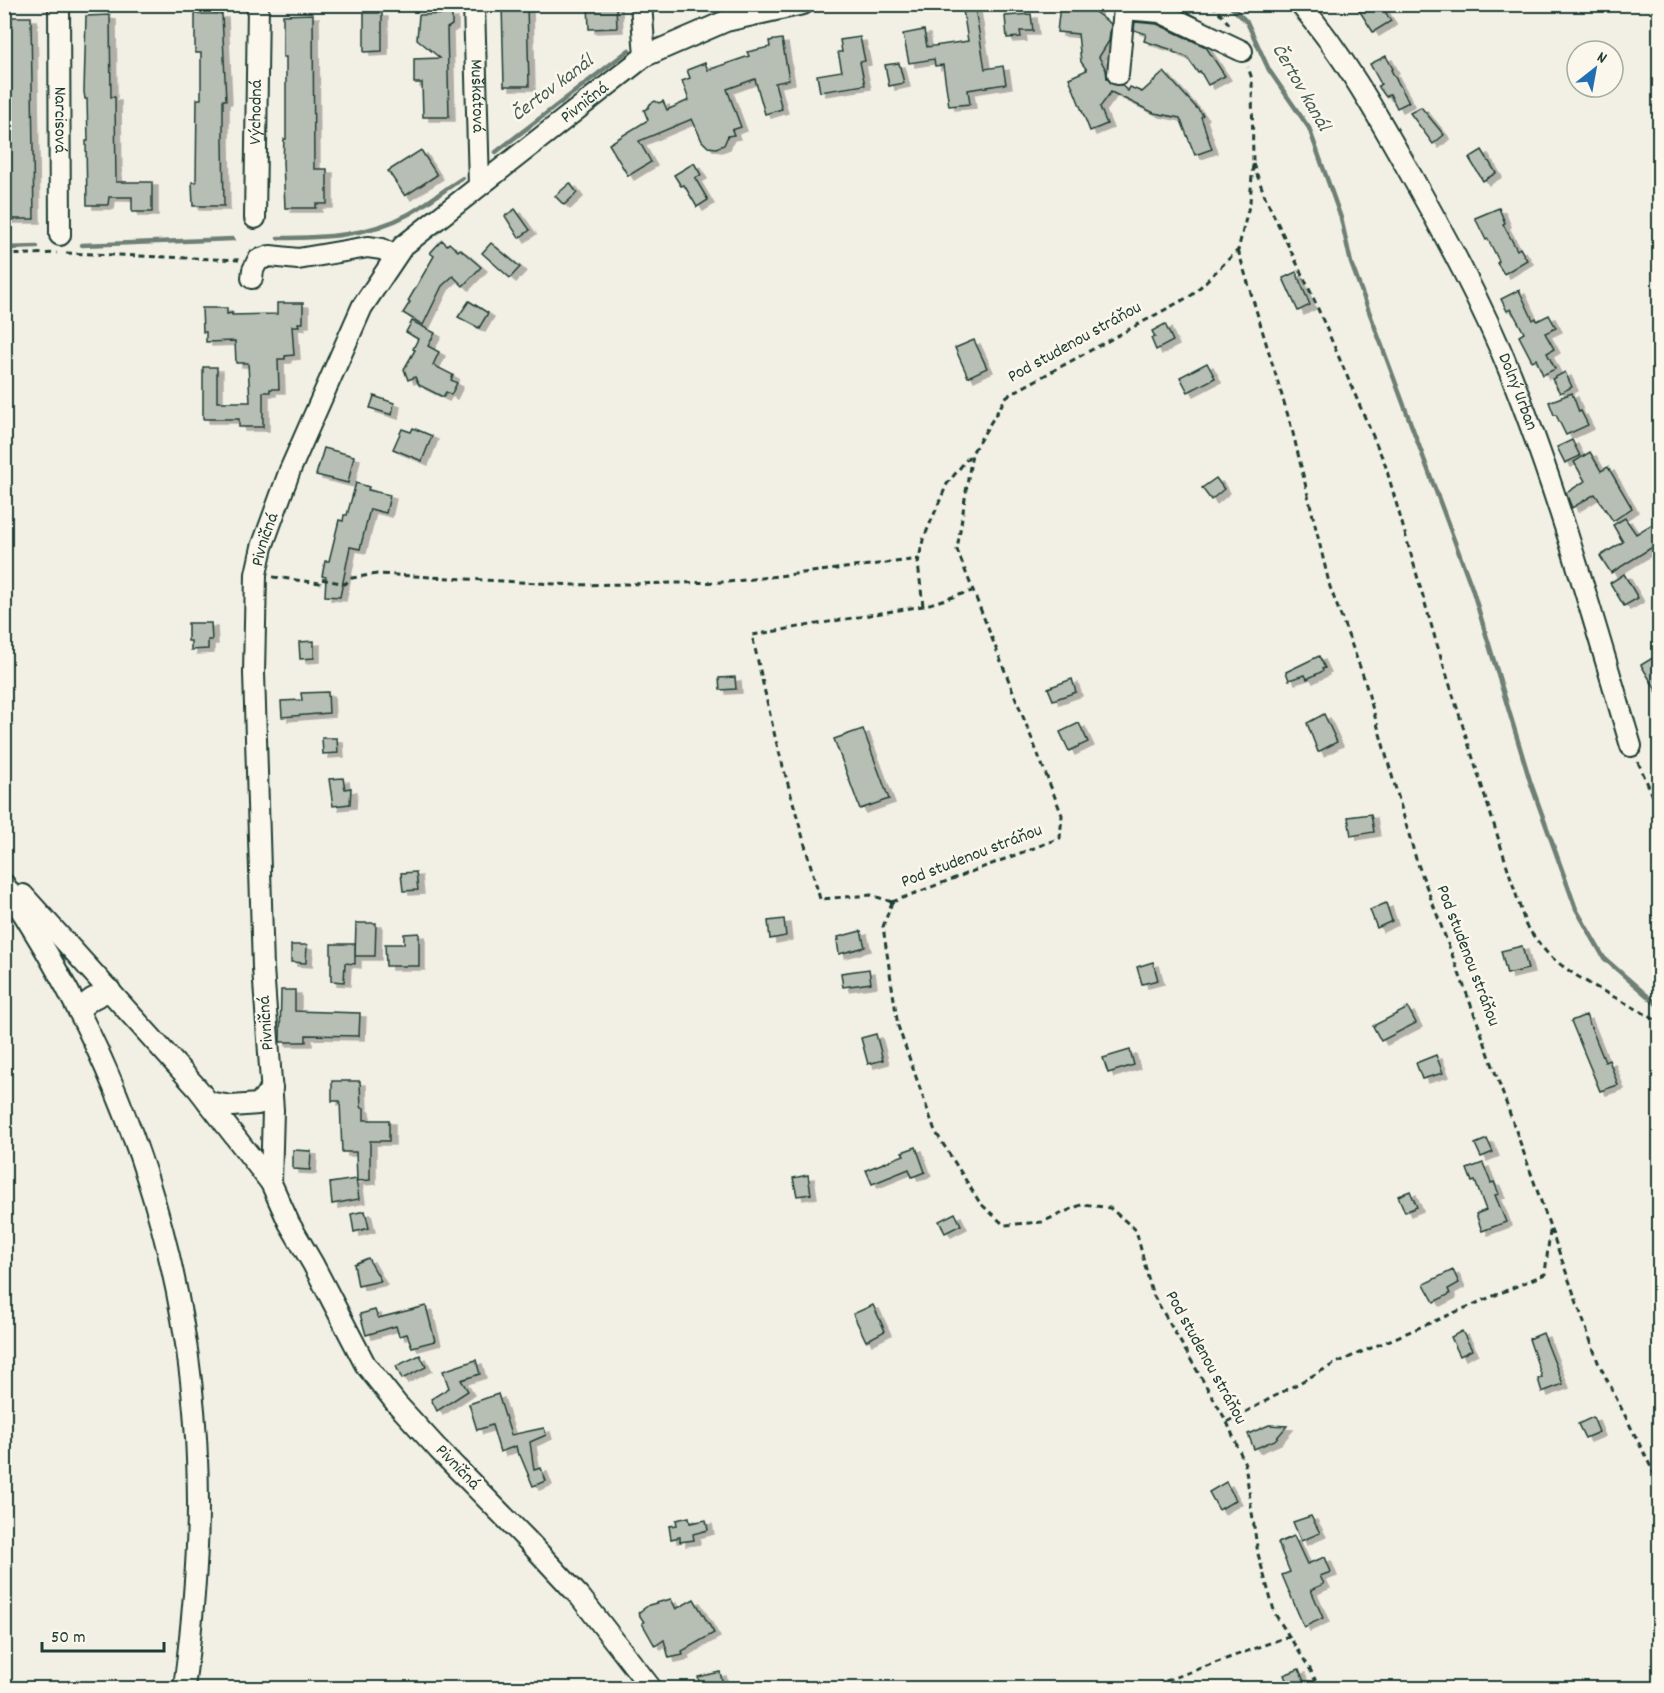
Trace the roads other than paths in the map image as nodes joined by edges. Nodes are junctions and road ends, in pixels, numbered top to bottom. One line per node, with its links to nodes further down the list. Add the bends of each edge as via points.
1 (59, 4): 13 (street, Narcisová)
2 (258, 4): 12 (street, Východná)
3 (474, 4): 11 (street, Muškátová)
4 (641, 4): 9 (street)
5 (803, 4): 9 (street, Pivničná, via 726,21)
6 (1300, 4): 16 (street, Dolný Urban, via 1351,72 1474,292 1511,375 1550,485)
7 (1123, 7): 8 (street, via 1160,12); 10 (street)
8 (1242, 51)
9 (645, 56): 11 (street, Pivničná)
10 (1118, 74)
11 (479, 185): 14 (street, Pivničná, via 402,246)
12 (255, 218)
13 (60, 235)
14 (395, 256): 15 (street, via 368,247 298,259 270,256); 21 (street, Pivničná, via 362,307 290,470 256,574 254,674 263,968)
15 (255, 269)
16 (1631, 746)
17 (4, 876): 19 (street)
18 (4, 884): 20 (street, via 48,951)
19 (110, 990): 20 (street); 22 (street)
20 (79, 1009): 24 (street, via 115,1086 145,1169 182,1318 193,1403 198,1503)
21 (272, 1088): 22 (street, via 258,1104 232,1106); 23 (street, Pivničná)
22 (208, 1102): 23 (street)
23 (271, 1183): 25 (street, Pivničná, via 365,1364 438,1449 581,1599)
24 (184, 1689)
25 (651, 1689)

